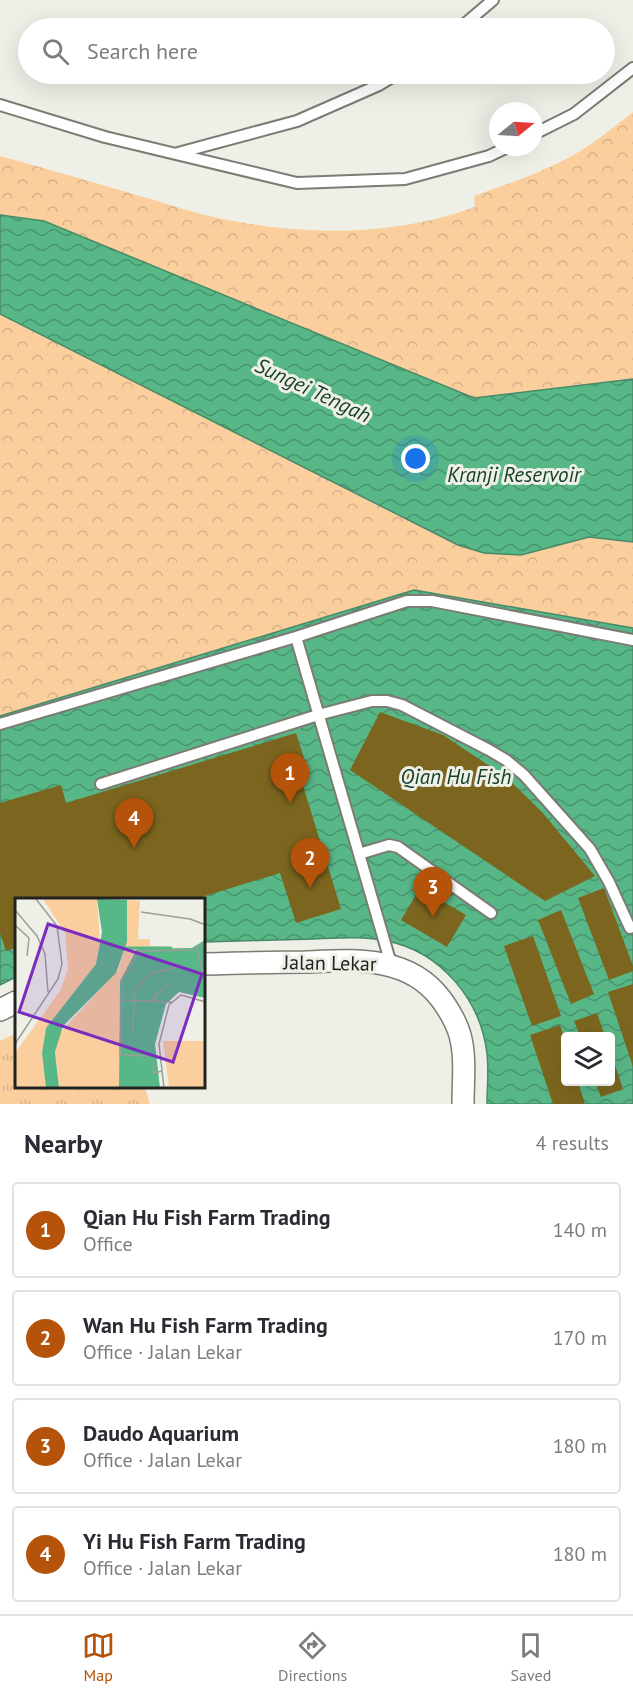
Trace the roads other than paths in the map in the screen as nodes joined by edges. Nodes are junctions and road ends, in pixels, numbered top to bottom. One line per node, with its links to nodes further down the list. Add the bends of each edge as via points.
1 (493, 0): 2 (lane)
2 (472, 18)
3 (633, 68): 4 (lane)
4 (615, 82)
5 (381, 84): 9 (lane, via 297,121)
6 (612, 84): 8 (lane, via 574,114)
7 (0, 105): 9 (lane)
8 (543, 130)
9 (175, 154): 10 (lane, via 297,183 405,179)
10 (489, 156)
11 (296, 637): 12 (lane, via 419,600); 13 (lane); 14 (lane)
12 (633, 640)
13 (318, 715): 15 (lane); 16 (lane); 18 (lane, via 387,701 402,705 506,760 525,775 590,849)
14 (0, 724)
15 (101, 783)
16 (358, 854): 17 (lane, via 389,845 398,847); 20 (lane)
17 (491, 914)
18 (630, 928)
19 (206, 964): 20 (street, Jalan Lekar, via 362,960)
20 (391, 964): 23 (street, Jalan Lekar, via 434,989 451,1012 464,1061)
21 (15, 1002): 22 (street)
22 (0, 1010)
23 (463, 1104)

